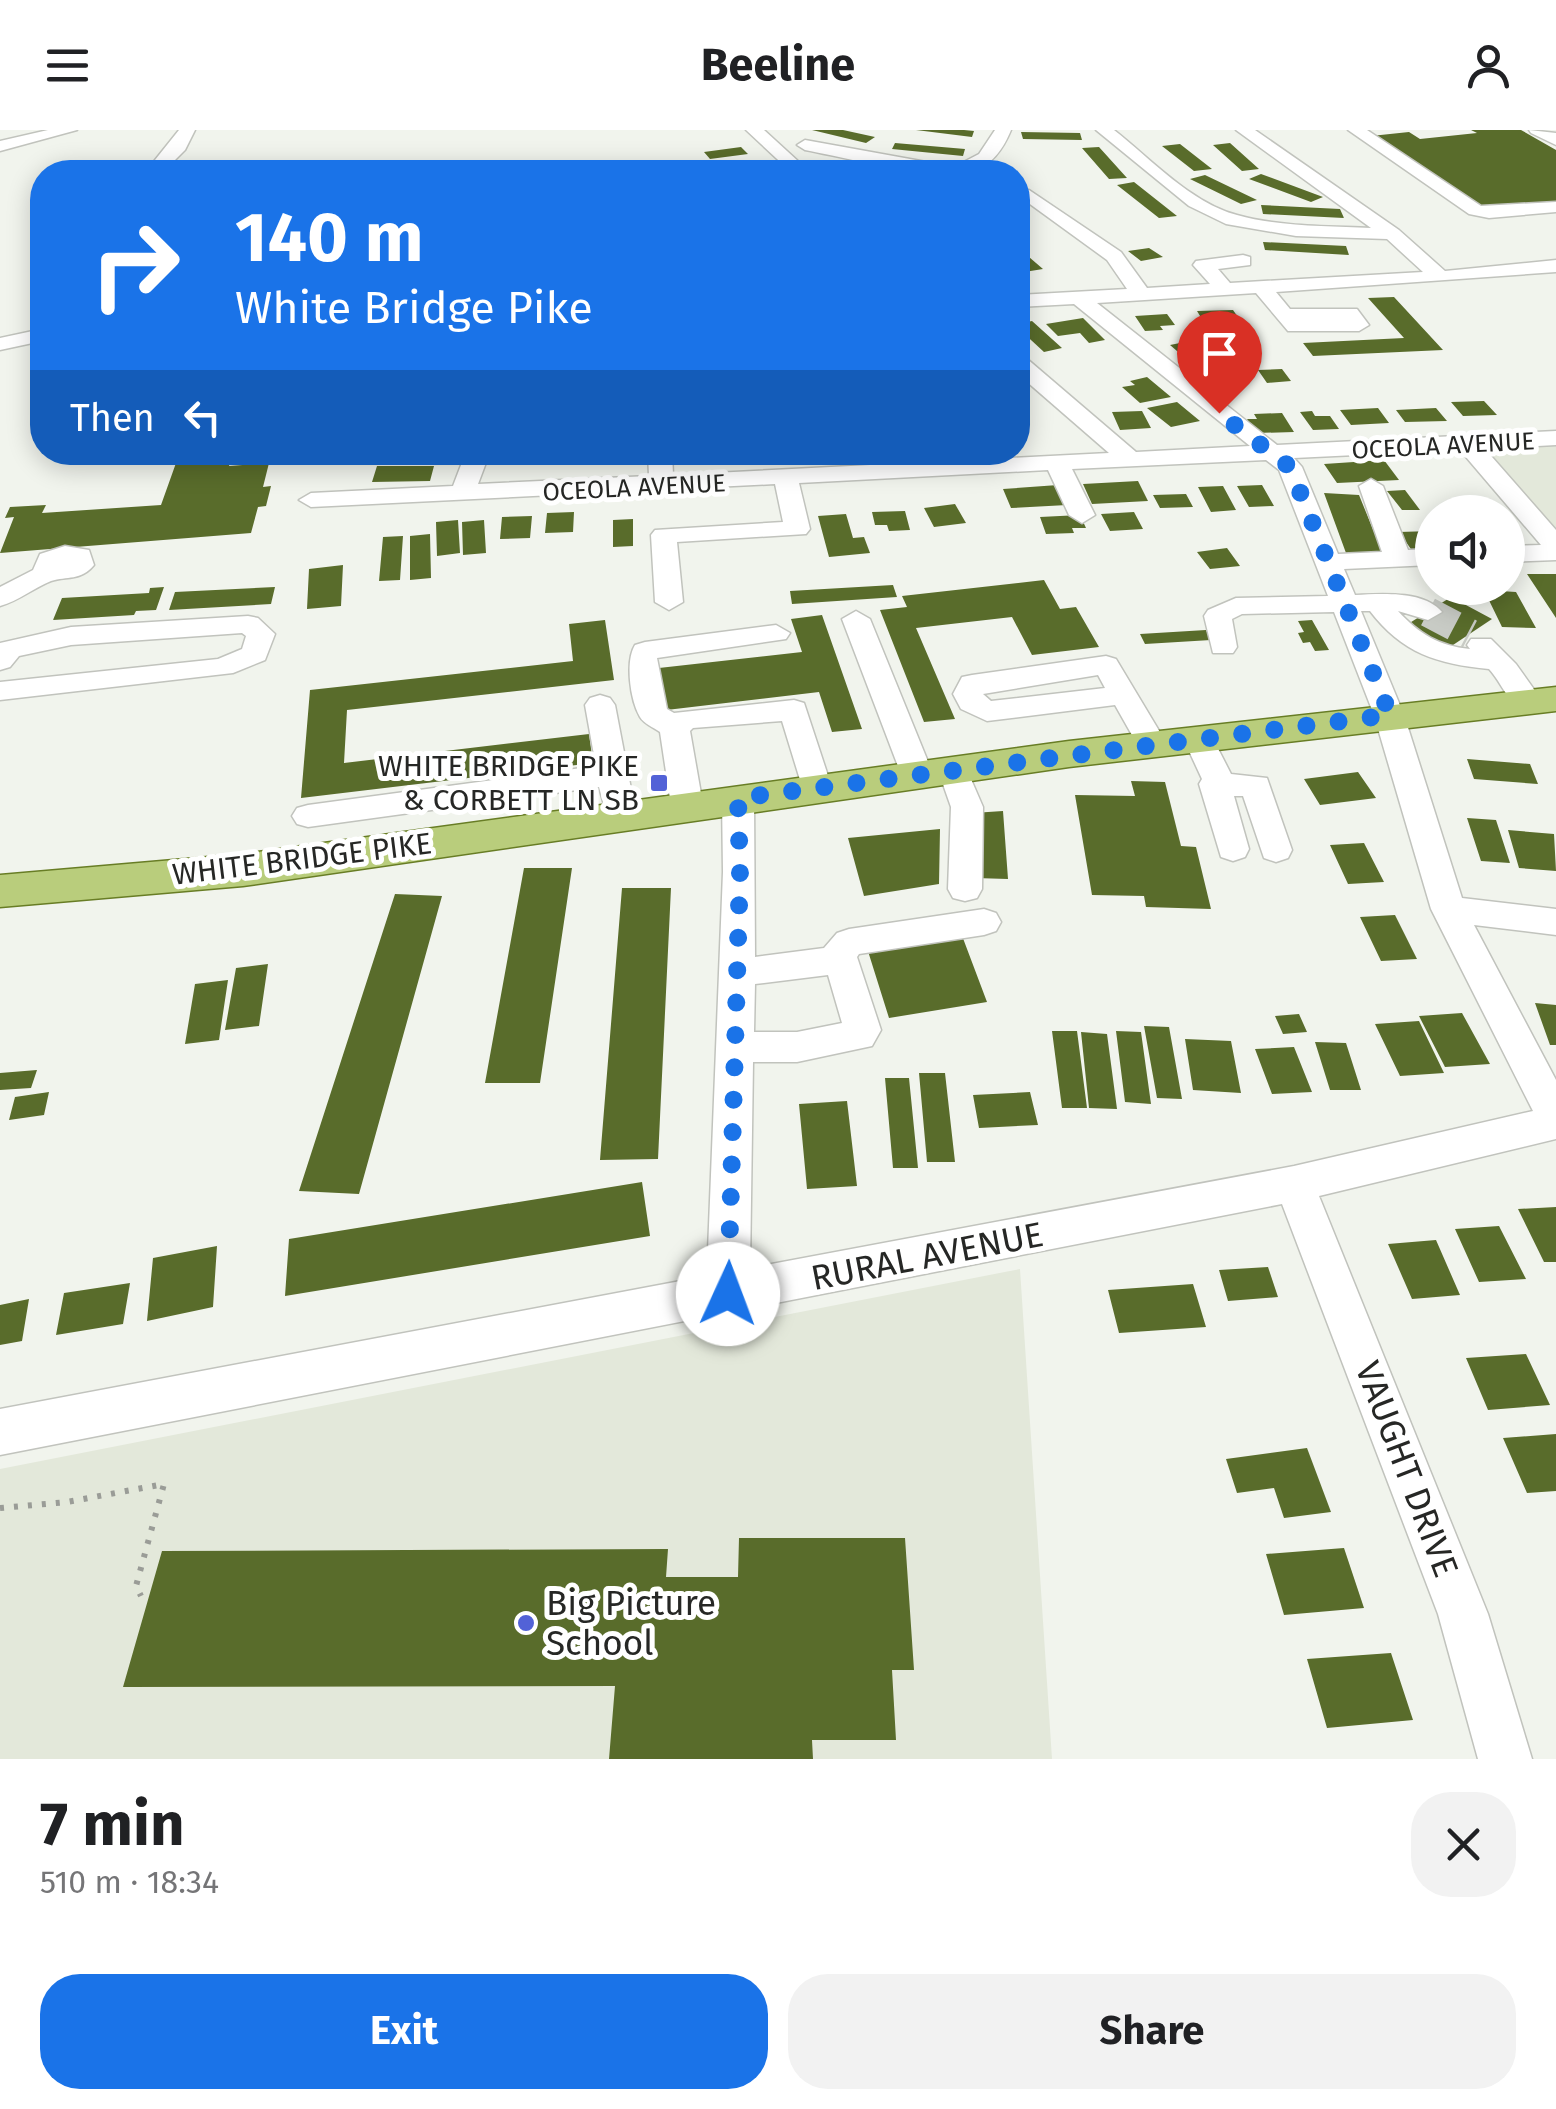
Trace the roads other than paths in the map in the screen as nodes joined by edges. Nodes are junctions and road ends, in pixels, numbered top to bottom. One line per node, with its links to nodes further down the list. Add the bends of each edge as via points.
1 (69, 130): 10 (street)
2 (187, 130): 12 (street)
3 (754, 130): 13 (street)
4 (1002, 130): 15 (street)
5 (1104, 130): 18 (street, via 1195,202 1232,220)
6 (1244, 130): 18 (street)
7 (1356, 130): 17 (street, via 1475,210)
8 (1537, 130): 9 (street)
9 (1556, 140)
10 (0, 146)
11 (805, 146): 14 (street)
12 (165, 160)
13 (788, 160)
14 (886, 160)
15 (982, 160)
16 (1030, 196): 24 (street, via 1114,256)
17 (1556, 208)
18 (1392, 234): 21 (street)
19 (1243, 261): 23 (street, via 1203,265)
20 (1556, 266): 21 (street)
21 (1440, 277): 22 (street)
22 (1262, 288): 23 (street); 27 (street)
23 (1226, 290): 24 (street)
24 (1141, 294): 25 (street)
25 (1079, 298): 26 (street); 33 (street, via 1232,410)
26 (1030, 300)
27 (1284, 315)
28 (30, 338): 29 (street)
29 (0, 344)
30 (1030, 373): 34 (street)
31 (1556, 438): 32 (street, OCEOLA AVENUE)
32 (1467, 443): 33 (street, OCEOLA AVENUE); 44 (street)
33 (1270, 455): 34 (street, OCEOLA AVENUE); 50 (street, via 1290,467)
34 (1131, 460): 35 (street, OCEOLA AVENUE)
35 (1057, 464): 38 (street, OCEOLA AVENUE); 45 (street)
36 (473, 465): 41 (street)
37 (661, 465): 39 (street)
38 (786, 479): 39 (street, OCEOLA AVENUE); 53 (street, via 797,529 664,535)
39 (662, 485): 41 (street, OCEOLA AVENUE)
40 (1371, 486): 49 (street)
41 (462, 496): 42 (street, OCEOLA AVENUE)
42 (311, 500)
43 (1556, 512): 44 (street)
44 (1528, 513): 46 (street)
45 (1082, 515)
46 (1556, 549): 47 (street)
47 (1525, 552)
48 (1415, 558): 49 (street)
49 (1398, 559): 50 (street)
50 (1327, 562): 54 (street)
51 (49, 572): 52 (street)
52 (0, 598)
53 (669, 602)
54 (1341, 602): 55 (street); 59 (street, via 1236,606 1218,616); 65 (street)
55 (1376, 602): 56 (street); 63 (street, via 1400,633 1439,656 1474,649)
56 (1421, 616)
57 (856, 619): 69 (street)
58 (776, 633): 66 (street, via 645,651 653,714)
59 (1223, 647)
60 (0, 661): 61 (street, via 9,648 71,636 248,624 261,634 255,654 223,667)
61 (0, 691)
62 (1124, 695): 68 (street)
63 (1542, 701): 65 (main road, WHITE BRIDGE PIKE)
64 (600, 705): 70 (street)
65 (1390, 715): 67 (main road, WHITE BRIDGE PIKE); 81 (street)
66 (674, 726): 72 (street, via 686,719 794,710); 74 (street)
67 (1198, 738): 68 (main road, WHITE BRIDGE PIKE); 71 (street)
68 (1152, 744): 69 (main road, WHITE BRIDGE PIKE)
69 (935, 772): 72 (main road, WHITE BRIDGE PIKE); 79 (street, via 967,807)
70 (613, 774): 75 (street); 76 (street)
71 (1220, 784): 77 (street); 78 (street, via 1256,786)
72 (816, 788): 73 (main road, WHITE BRIDGE PIKE)
73 (738, 798): 74 (main road, WHITE BRIDGE PIKE); 85 (street)
74 (687, 805): 75 (main road, WHITE BRIDGE PIKE)
75 (620, 814): 80 (main road, WHITE BRIDGE PIKE, via 243,870)
76 (308, 816)
77 (1234, 849)
78 (1276, 850)
79 (966, 889)
80 (0, 892)
81 (1448, 910): 83 (street); 87 (street)
82 (984, 922): 84 (street, via 849,942)
83 (1556, 922)
84 (834, 960): 85 (street); 86 (street, via 842,962 863,1030 859,1035 797,1047)
85 (737, 970): 86 (street)
86 (734, 1047): 89 (street)
87 (1556, 1120): 88 (street, RURAL AVENUE)
88 (1294, 1184): 89 (street, RURAL AVENUE); 91 (street, VAUGHT DRIVE, via 1463,1614)
89 (728, 1294): 90 (street, RURAL AVENUE)
90 (0, 1432)
91 (1505, 1759)

